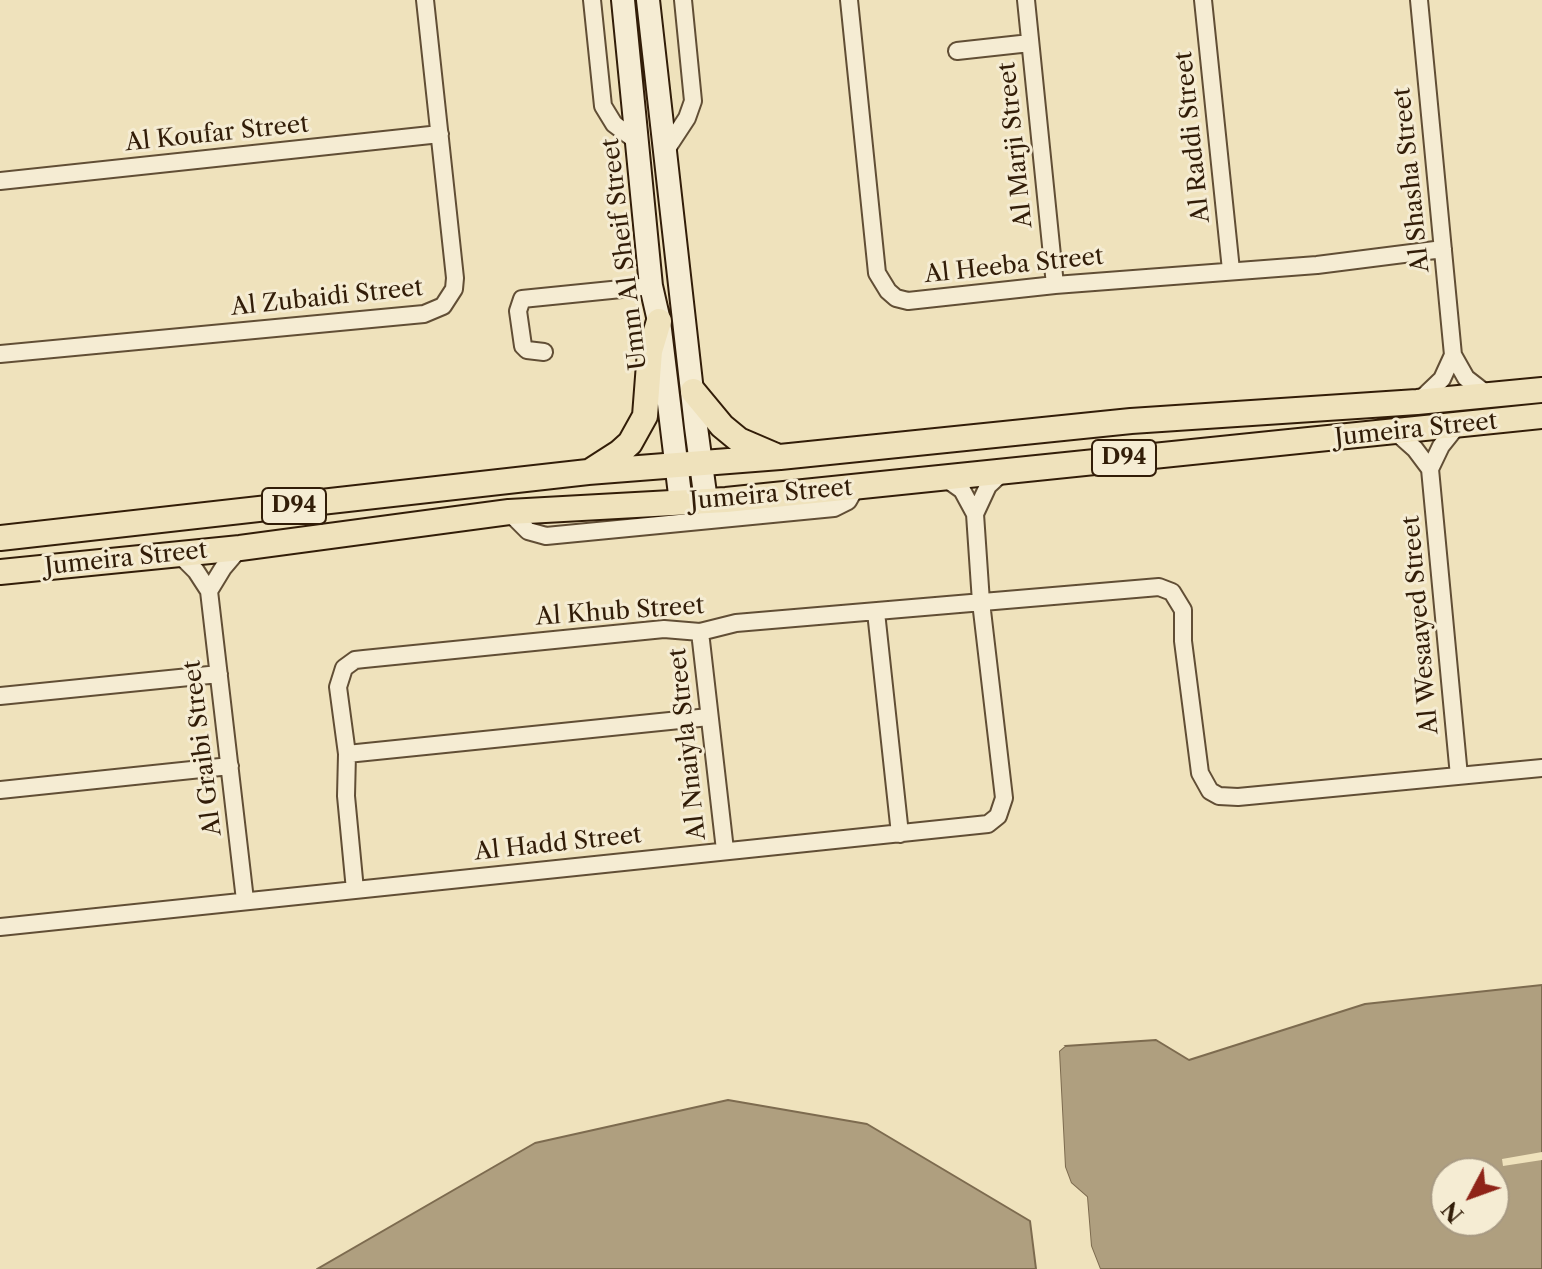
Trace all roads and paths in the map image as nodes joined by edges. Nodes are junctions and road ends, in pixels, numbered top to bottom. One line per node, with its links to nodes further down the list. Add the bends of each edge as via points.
1 (425, 0): 12 (street, Al Zubaidi Street)
2 (592, 0): 13 (street, via 603,106 614,124)
3 (623, 0): 13 (main road, Umm Al Sheif Street)
4 (648, 0): 14 (main road)
5 (683, 0): 14 (street, via 693,101)
6 (849, 0): 18 (street, Al Heeba Street, via 881,281 896,298 908,301)
7 (1026, 0): 10 (street, Al Marji Street)
8 (1203, 0): 17 (street, Al Raddi Street)
9 (1419, 0): 16 (street, Al Shasha Street)
10 (1030, 43): 11 (street); 18 (street, Al Marji Street)
11 (957, 51)
12 (440, 134): 15 (street, Al Koufar Street); 22 (street, Al Zubaidi Street, via 455,278 450,298 434,312)
13 (638, 142): 19 (main road, Umm Al Sheif Street)
14 (666, 150): 25 (main road)
15 (0, 181)
16 (1443, 249): 17 (street, Al Heeba Street); 23 (street, Al Shasha Street)
17 (1231, 270): 18 (street, Al Heeba Street)
18 (1055, 285)
19 (651, 286): 20 (main road, Umm Al Sheif Street); 21 (street, via 522,299 521,341 527,350)
20 (659, 321): 33 (main road, Umm Al Sheif Street); 35 (main road, via 650,351 645,416 620,452)
21 (544, 352)
22 (0, 354)
23 (1453, 355): 26 (street, via 1466,378); 27 (street, via 1442,379)
24 (1542, 390): 26 (main road, Jumeira Street / D94)
25 (693, 391): 31 (main road, via 730,433); 32 (main road)
26 (1494, 395): 27 (main road, Jumeira Street / D94)
27 (1417, 402): 31 (main road, Jumeira Street / D94, via 1131,421)
28 (1542, 416): 29 (main road, Jumeira Street / D94)
29 (1457, 426): 30 (main road, Jumeira Street / D94); 34 (street)
30 (1397, 433): 34 (street); 36 (main road, Jumeira Street / D94)
31 (780, 457): 32 (main road, Jumeira Street / D94)
32 (701, 463): 33 (main road, Jumeira Street / D94); 39 (main road)
33 (675, 465): 35 (main road, Jumeira Street / D94); 40 (main road, Umm Al Sheif Street)
34 (1430, 469): 57 (street, Al Wesaayed Street)
35 (588, 472): 43 (main road, Jumeira Street / D94)
36 (1003, 472): 37 (main road, Jumeira Street / D94); 42 (street, via 982,495)
37 (945, 478): 38 (main road, Jumeira Street / D94); 42 (street, via 962,490)
38 (856, 487): 39 (main road, Jumeira Street / D94); 41 (street, via 848,501 834,508 546,536 528,531)
39 (706, 501): 40 (main road, Jumeira Street / D94)
40 (681, 503): 41 (main road, Jumeira Street / D94)
41 (509, 512): 44 (main road, Jumeira Street / D94)
42 (975, 514): 48 (street)
43 (0, 538)
44 (240, 548): 45 (main road, Jumeira Street / D94); 47 (street)
45 (179, 554): 46 (main road, Jumeira Street / D94); 47 (street)
46 (0, 572)
47 (209, 591): 51 (street, Al Graibi Street)
48 (981, 602): 49 (street, Al Khub Street); 57 (street, Al Khub Street, via 1152,587 1172,592 1183,610 1200,773 1210,791 1228,798); 59 (street, Al Hadd Street, via 1004,798 1001,810 982,827)
49 (876, 612): 50 (street, Al Khub Street, via 736,623); 59 (street)
50 (700, 632): 53 (street, Al Nnaiyla Street); 54 (street, Al Khub Street, via 664,629 355,660 338,680)
51 (219, 674): 52 (street); 55 (street, Al Graibi Street)
52 (0, 696)
53 (709, 717): 54 (street); 60 (street, Al Nnaiyla Street)
54 (347, 754): 61 (street, Al Khub Street)
55 (230, 766): 58 (street); 62 (street, Al Graibi Street)
56 (1542, 768): 57 (street)
57 (1459, 776)
58 (0, 790)
59 (900, 834): 60 (street, Al Hadd Street)
60 (725, 850): 61 (street, Al Hadd Street)
61 (355, 890): 62 (street, Al Hadd Street)
62 (245, 900): 63 (street, Al Hadd Street)
63 (0, 927)

